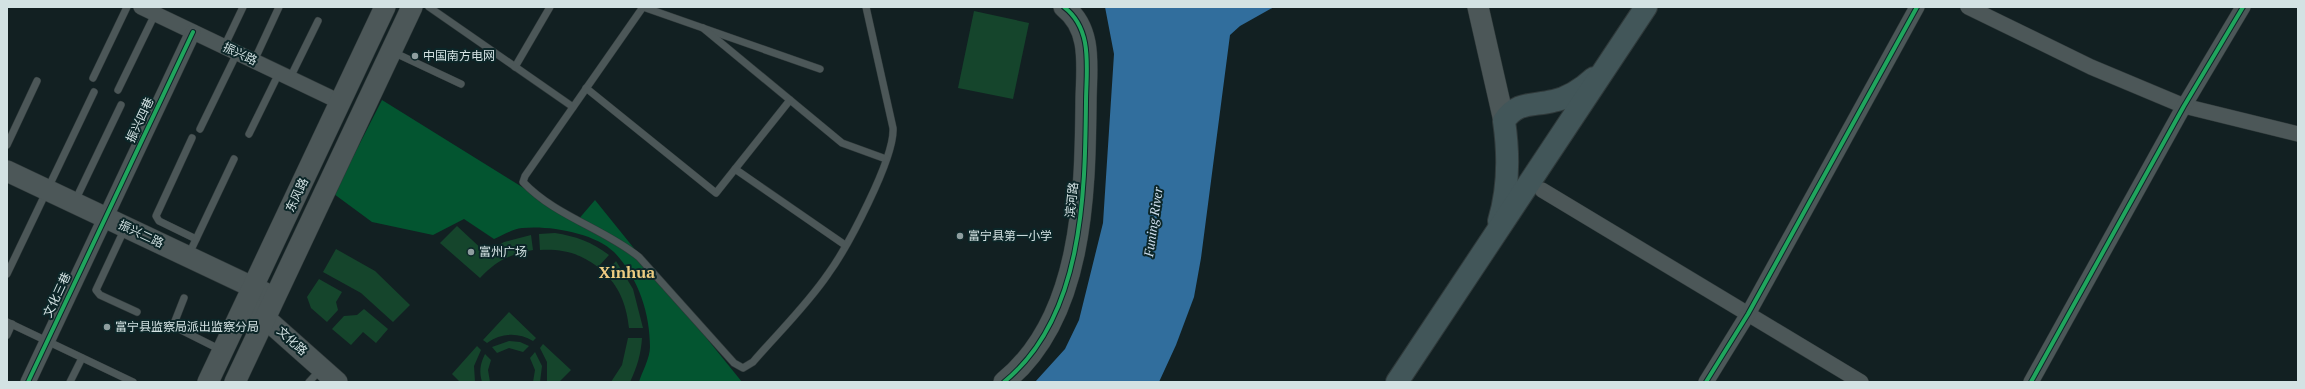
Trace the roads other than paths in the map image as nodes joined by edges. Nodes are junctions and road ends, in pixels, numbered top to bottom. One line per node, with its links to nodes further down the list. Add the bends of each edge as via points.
1 (127, 7): 28 (lane)
2 (141, 7): 17 (street, 振兴路)
3 (243, 7): 21 (lane)
4 (279, 7): 23 (lane)
5 (385, 7): 36 (main road, 东风路)
6 (412, 7): 22 (main road, 东风路)
7 (429, 7): 25 (lane)
8 (550, 7): 25 (lane)
9 (643, 7): 19 (lane); 32 (lane)
10 (866, 7): 50 (lane, via 893,128 892,142)
11 (1064, 7): 81 (main road, 滨河路, via 1080,24 1086,47 1086,155 1081,218 1067,279 1050,324 1033,352)
12 (1478, 7): 31 (main road)
13 (1646, 7): 24 (main road)
14 (1917, 7): 67 (street)
15 (1968, 7): 39 (street, via 2091,67)
16 (2243, 7): 39 (street)
17 (157, 12): 20 (street, 振兴路); 33 (lane)
18 (318, 21): 27 (lane)
19 (703, 28): 26 (lane); 35 (lane)
20 (193, 32): 21 (street, 振兴路); 57 (street, 振兴四巷)
21 (230, 50): 23 (street, 振兴路); 42 (lane)
22 (391, 51): 30 (lane); 65 (main road, 东风路)
23 (254, 61): 27 (street, 振兴路)
24 (1609, 63): 37 (main road, via 1573,94 1553,101); 43 (main road)
25 (515, 67): 40 (lane)
26 (820, 69)
27 (285, 75): 36 (street, 振兴路); 44 (lane)
28 (93, 78)
29 (37, 81): 47 (lane)
30 (461, 84)
31 (1496, 85): 37 (main road, via 1511,99); 41 (main road)
32 (586, 88): 40 (lane); 52 (lane, via 716,193)
33 (118, 90)
34 (94, 92): 54 (lane)
35 (790, 100): 50 (lane, via 847,146); 52 (lane)
36 (340, 102): 63 (main road, 东风路)
37 (1533, 103): 41 (main road, via 1516,108); 43 (main road, via 1550,108 1557,114)
38 (121, 105): 56 (lane)
39 (2184, 106): 45 (street); 85 (street)
40 (573, 107): 60 (lane, via 524,176 523,182 580,223 620,242 638,257 738,367 749,366 818,288)
41 (1504, 121): 48 (main road)
42 (200, 129)
43 (1564, 131): 51 (main road)
44 (249, 134)
45 (2298, 134)
46 (192, 138): 61 (lane, via 156,216)
47 (7, 145)
48 (1508, 156): 51 (main road, via 1523,165); 59 (main road, via 1505,195)
49 (234, 159): 61 (lane)
50 (886, 160): 60 (lane, via 877,184)
51 (1541, 166): 59 (main road)
52 (735, 169): 60 (lane)
53 (7, 171): 54 (main road, 振兴二路)
54 (47, 190): 56 (main road, 振兴二路); 62 (lane)
55 (1542, 190): 67 (street)
56 (74, 203): 57 (main road, 振兴二路)
57 (105, 218): 58 (main road, 振兴二路); 71 (street, 文化三巷)
58 (125, 227): 61 (main road, 振兴二路); 66 (lane, via 96,290)
59 (1494, 236): 82 (main road)
60 (845, 245)
61 (192, 248): 63 (main road, 振兴二路)
62 (7, 274)
63 (249, 295): 65 (main road, 振兴二路); 68 (main road, 文化路); 72 (main road, 东风路)
64 (184, 298): 72 (lane, via 173,326)
65 (275, 298): 68 (main road, 东风路)
66 (137, 312)
67 (1748, 314): 83 (street); 84 (street)
68 (266, 318): 74 (main road, 文化路); 79 (main road, 东风路)
69 (9, 323): 70 (lane); 71 (lane)
70 (7, 334)
71 (47, 341): 73 (lane); 75 (street, 文化三巷)
72 (223, 351): 78 (main road, 东风路)
73 (82, 358): 76 (lane); 77 (lane)
74 (316, 375): 80 (main road, 文化路)
75 (28, 382)
76 (70, 382)
77 (134, 382)
78 (208, 382)
79 (236, 382)
80 (337, 382)
81 (1004, 382)
82 (1397, 382)
83 (1706, 382)
84 (1861, 382)
85 (2030, 382)

